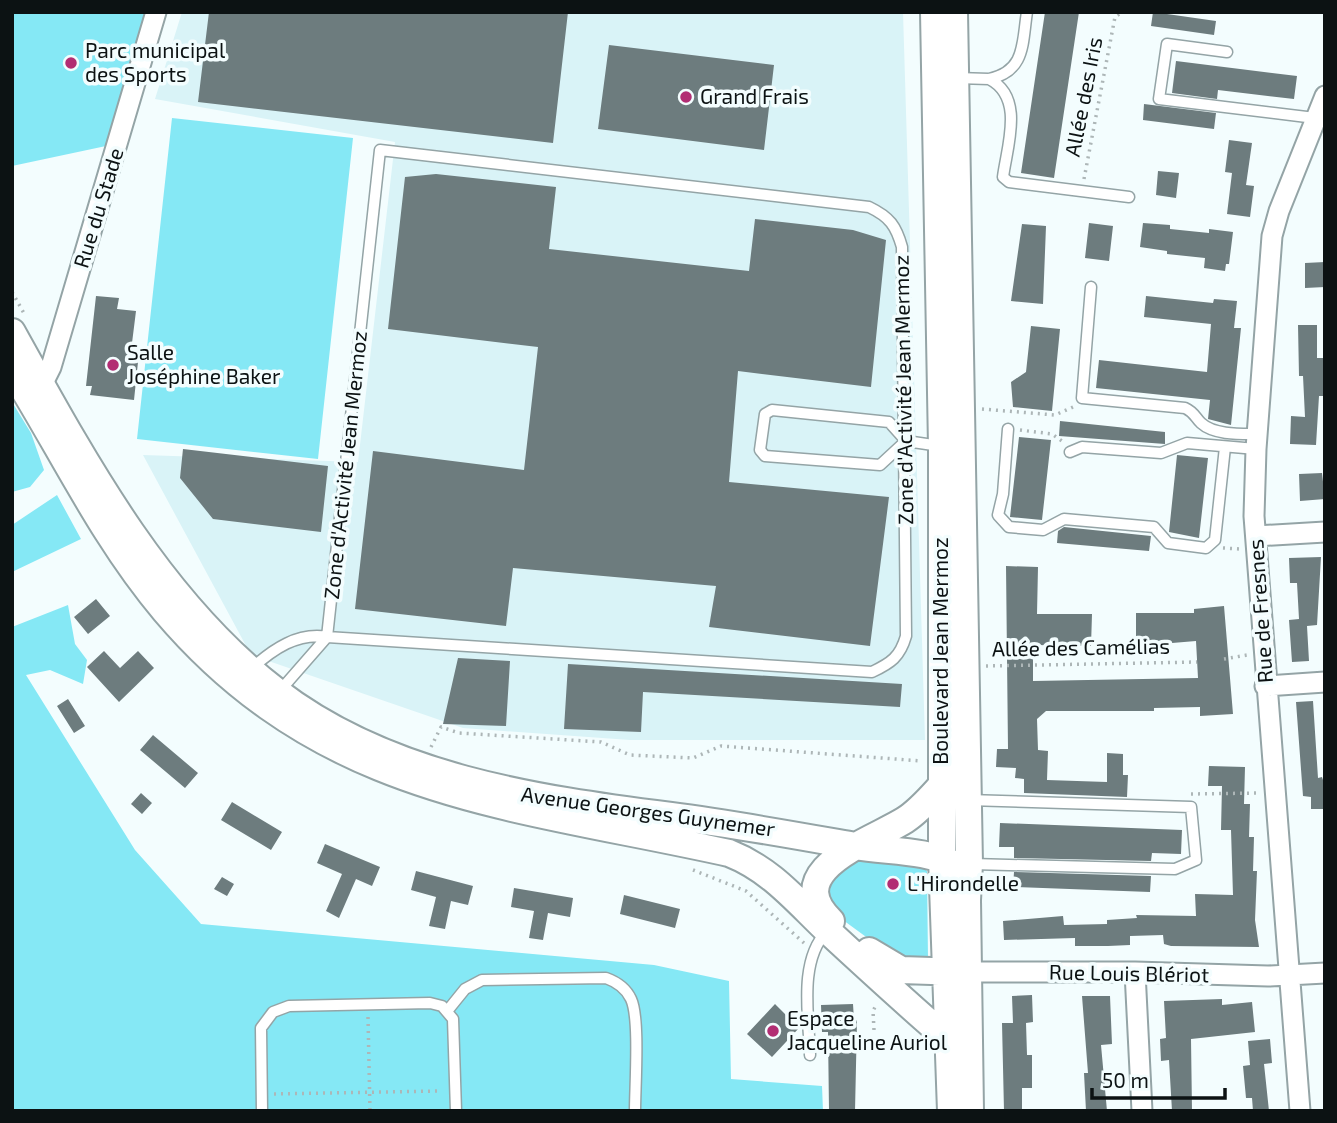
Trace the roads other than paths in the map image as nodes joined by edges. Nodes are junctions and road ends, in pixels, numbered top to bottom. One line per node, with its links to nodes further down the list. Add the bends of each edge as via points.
1 (156, 12): 15 (street, Rue du Stade, via 51,367)
2 (934, 12): 10 (main road)
3 (954, 12): 6 (main road)
4 (1027, 12): 7 (lane, via 1019,61 1010,72)
5 (1227, 51): 8 (lane, via 1167,44 1159,99)
6 (954, 78): 7 (lane); 10 (main road)
7 (989, 79): 9 (lane, via 1007,94 1012,107 1003,177 1009,182)
8 (1321, 109): 18 (street, Rue de Fresnes, via 1272,236)
9 (1129, 197)
10 (946, 198): 19 (main road, Boulevard Jean Mermoz); 32 (main road, Boulevard Jean Mermoz, via 960,408)
11 (1091, 287): 18 (lane, via 1082,398 1185,408 1213,430)
12 (12, 332): 15 (main road, Avenue Georges Guynemer)
13 (12, 352): 15 (main road)
14 (12, 370): 15 (main road, Avenue Georges Guynemer)
15 (34, 390): 24 (main road, via 81,490); 26 (main road, Avenue Georges Guynemer, via 148,555 207,627)
16 (1008, 429): 20 (lane, via 998,515 1009,527 1043,530 1064,519 1154,527 1168,543 1206,548 1215,540)
17 (906, 441): 17 (lane, via 889,422 772,410 765,414 760,450 765,456 880,465); 19 (lane); 25 (lane, Zone d'Activité Jean Mermoz, via 906,636 900,654 872,672); 25 (lane, Zone d'Activité Jean Mermoz, via 902,247 896,227 886,215 869,207 380,150)
18 (1256, 442): 20 (lane); 23 (street, Rue de Fresnes)
19 (942, 446): 31 (main road, Boulevard Jean Mermoz)
20 (1225, 447): 21 (lane, via 1187,443 1161,453)
21 (1073, 450)
22 (1325, 532): 23 (street)
23 (1256, 543): 28 (street, Rue de Fresnes)
24 (164, 610): 26 (main road, via 225,664); 30 (main road, Avenue Georges Guynemer, via 250,695)
25 (327, 637): 26 (lane, Zone d'Activité Jean Mermoz, via 310,634 294,639); 29 (lane)
26 (250, 670): 29 (main road, Avenue Georges Guynemer)
27 (1325, 682): 28 (street)
28 (1265, 686): 39 (street, Rue de Fresnes)
29 (278, 693): 30 (main road); 33 (main road, Avenue Georges Guynemer, via 388,752 509,791)
30 (288, 723): 35 (main road, Avenue Georges Guynemer, via 374,767 447,793 740,857 772,876)
31 (941, 774): 33 (main road, via 904,820); 34 (main road, Boulevard Jean Mermoz)
32 (967, 800): 34 (main road, Boulevard Jean Mermoz); 34 (lane, via 1191,807 1196,860 1175,869)
33 (855, 846): 34 (main road, Avenue Georges Guynemer); 35 (main road, via 818,876 815,899)
34 (956, 862): 36 (main road, Boulevard Jean Mermoz); 36 (main road, Boulevard Jean Mermoz, via 967,900)
35 (828, 933): 36 (main road, via 901,970); 41 (main road, Avenue Georges Guynemer); 42 (lane, via 808,979)
36 (957, 972): 37 (street, Rue Louis Blériot); 41 (main road, Boulevard Jean Mermoz); 47 (main road, Boulevard Jean Mermoz)
37 (1135, 972): 39 (street, Rue Louis Blériot); 48 (street)
38 (1325, 973): 39 (street, Rue Louis Blériot)
39 (1289, 975): 49 (street, Rue de Fresnes)
40 (449, 1010): 43 (lane, via 430,1003 289,1006 266,1018 261,1028); 44 (lane, via 455,1034); 45 (lane, via 465,989 482,980 606,978 616,982 633,1004)
41 (949, 1040): 46 (main road, Boulevard Jean Mermoz)
42 (810, 1055)
43 (262, 1111)
44 (456, 1111)
45 (635, 1111)
46 (951, 1111)
47 (970, 1111)
48 (1142, 1111)
49 (1300, 1111)

